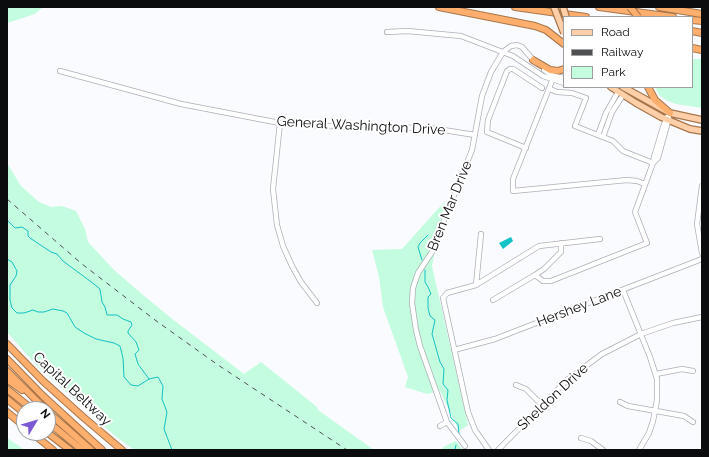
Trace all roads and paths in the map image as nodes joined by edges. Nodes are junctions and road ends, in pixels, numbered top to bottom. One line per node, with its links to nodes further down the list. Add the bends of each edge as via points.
1 (439, 7): 11 (highway)
2 (515, 7): 8 (highway)
3 (554, 7): 12 (main road, bridge)
4 (599, 7): 10 (highway)
5 (630, 7): 9 (highway, bridge)
6 (659, 7): 7 (highway)
7 (702, 14)
8 (579, 16)
9 (637, 16)
10 (666, 16)
11 (520, 22): 14 (highway, via 546,30); 15 (highway, via 546,33)
12 (563, 30)
13 (387, 32): 16 (street, via 457,35)
14 (563, 43)
15 (563, 48)
16 (503, 52): 17 (street, via 511,46 519,46 527,51); 20 (street, via 543,76); 34 (street, Bren Mar Drive, via 485,86)
17 (533, 60): 18 (highway, via 550,70); 20 (street)
18 (563, 69)
19 (60, 71): 32 (street, General Washington Drive, via 181,104)
20 (554, 78): 21 (street); 22 (street); 27 (street)
21 (563, 78)
22 (563, 82)
23 (542, 88): 36 (street, via 510,69 488,120 487,132)
24 (613, 88): 28 (main road)
25 (625, 88): 29 (main road)
26 (649, 88): 29 (highway, via 655,100)
27 (550, 89): 35 (street, via 586,98 575,126); 36 (street)
28 (621, 93): 30 (main road); 35 (street)
29 (670, 113): 30 (street); 31 (main road)
30 (667, 120): 33 (main road); 37 (street)
31 (702, 120)
32 (280, 123): 34 (street, General Washington Drive, via 431,128); 49 (street, via 273,189 277,225 292,266)
33 (702, 131)
34 (475, 135): 72 (street, Bren Mar Drive, via 472,150 436,246 418,273 412,296 418,341)
35 (600, 136): 37 (street, via 615,142 623,151)
36 (526, 148): 38 (street, via 513,179 513,192 627,180)
37 (653, 163): 38 (street)
38 (645, 184): 45 (street, via 636,212 647,243 551,280 542,281)
39 (702, 186): 43 (street, via 697,224)
40 (481, 234): 46 (street)
41 (600, 239): 42 (street)
42 (561, 243): 45 (street, via 561,252); 46 (street, via 539,246)
43 (702, 253)
44 (702, 259): 47 (street, Hershey Lane)
45 (535, 275): 48 (street)
46 (476, 285): 53 (street, via 447,293 444,298)
47 (623, 290): 51 (street); 53 (street, Hershey Lane, via 495,339)
48 (493, 300)
49 (317, 303)
50 (702, 317): 51 (street, Sheldon Drive, via 673,323)
51 (641, 334): 57 (street); 66 (street, Sheldon Drive, via 589,363)
52 (7, 344): 85 (highway, Capital Beltway, via 54,392)
53 (454, 350): 86 (street, via 468,412 475,430)
54 (7, 359): 84 (highway)
55 (7, 371): 64 (highway)
56 (693, 371): 57 (street, via 682,369)
57 (656, 374): 68 (street)
58 (7, 378): 63 (highway)
59 (516, 385): 66 (street, via 526,389)
60 (7, 389): 62 (highway)
61 (7, 399): 67 (highway)
62 (22, 401)
63 (35, 401)
64 (37, 401)
65 (620, 402): 68 (street)
66 (542, 405): 87 (street, Sheldon Drive)
67 (16, 406)
68 (656, 411): 73 (street, via 684,416); 89 (street, via 649,433)
69 (7, 412): 70 (highway)
70 (16, 419)
71 (56, 419): 83 (highway)
72 (447, 422): 74 (street); 79 (street, Bren Mar Drive)
73 (694, 422)
74 (440, 426)
75 (56, 429): 82 (highway)
76 (581, 438): 88 (street, via 591,441)
77 (56, 439): 81 (highway)
78 (42, 441): 80 (highway)
79 (465, 446)
80 (53, 450)
81 (70, 450)
82 (82, 450)
83 (91, 450)
84 (102, 450)
85 (122, 450)
86 (489, 450)
87 (498, 450)
88 (603, 450)
89 (639, 450)

